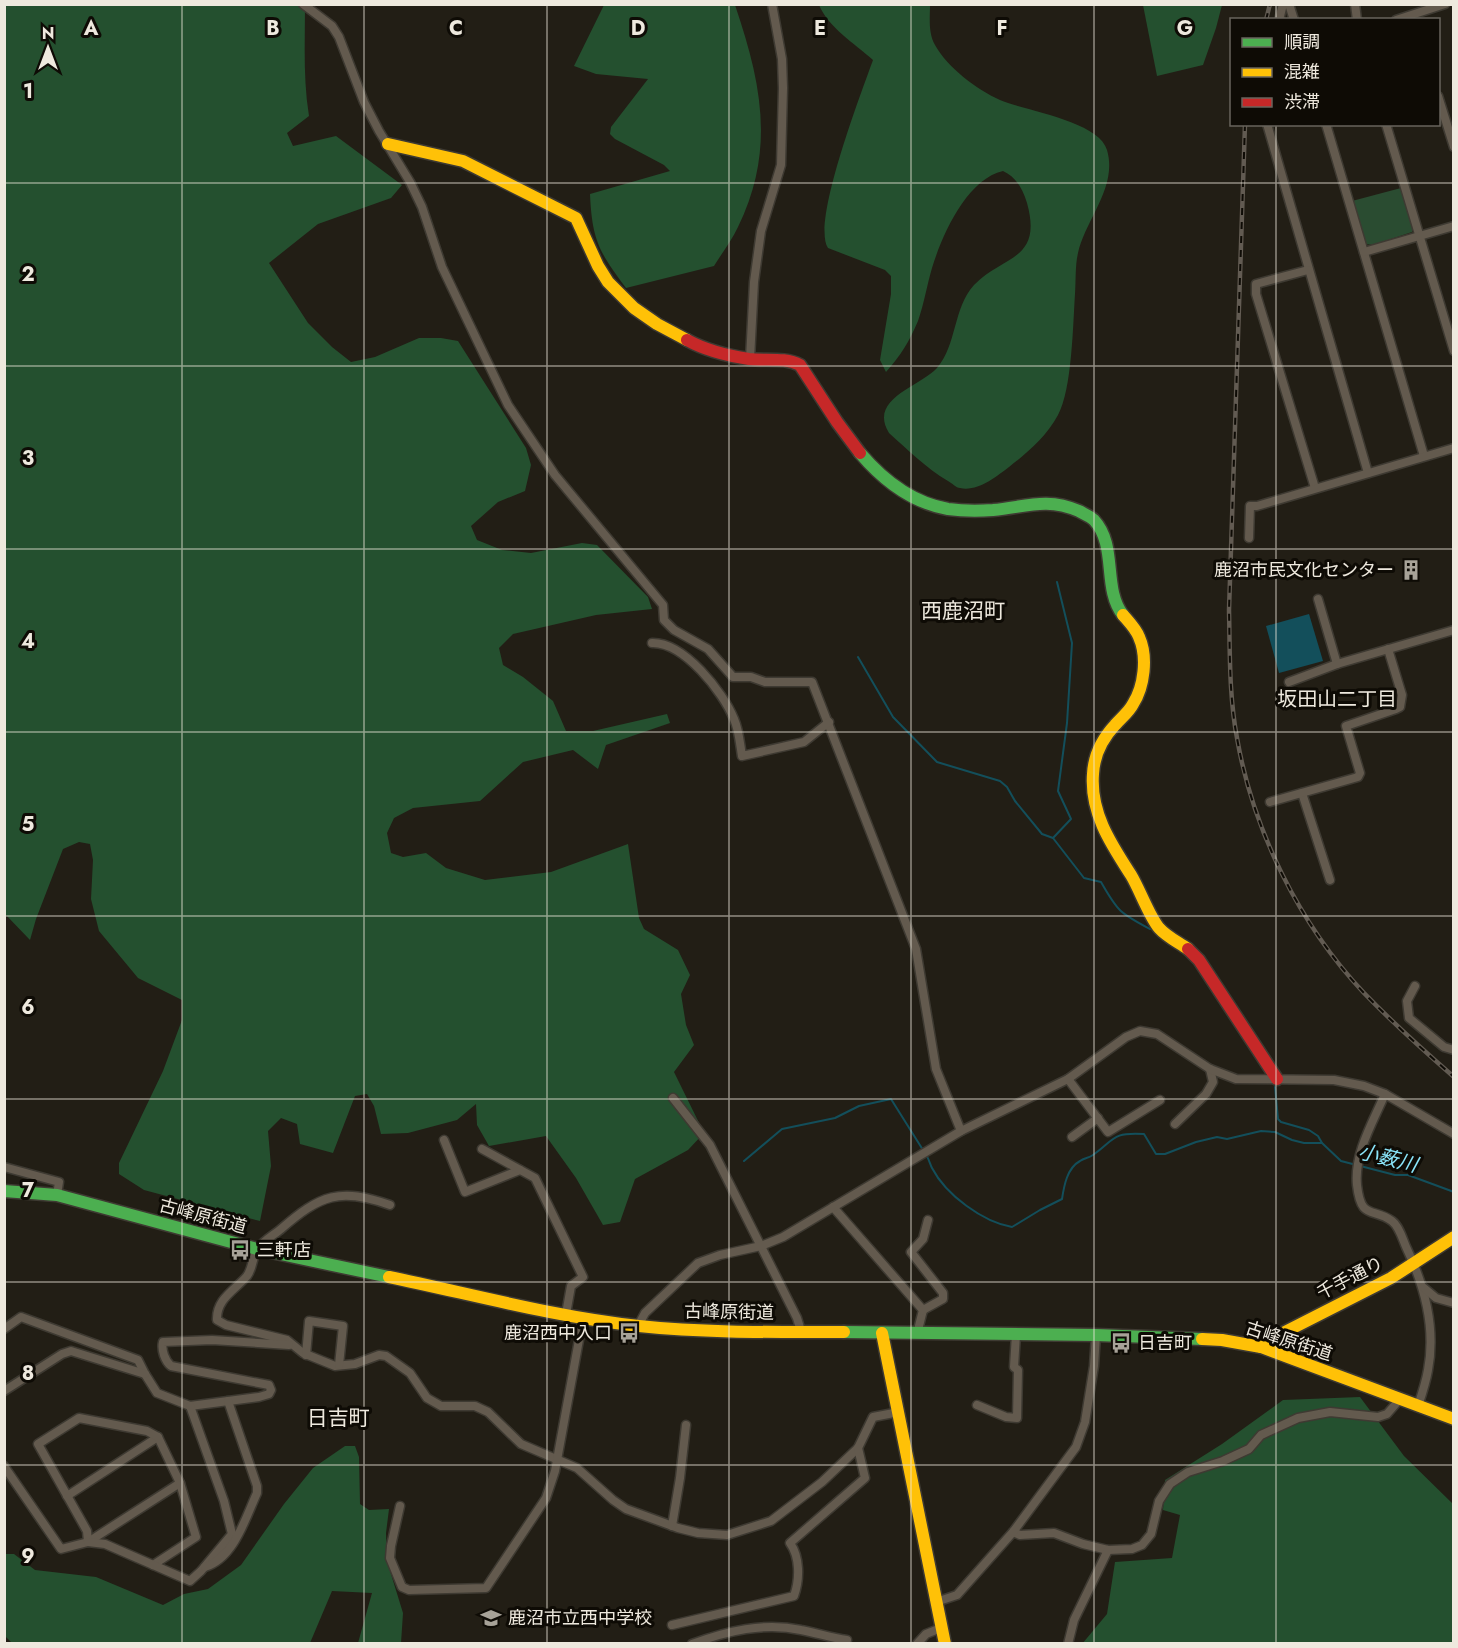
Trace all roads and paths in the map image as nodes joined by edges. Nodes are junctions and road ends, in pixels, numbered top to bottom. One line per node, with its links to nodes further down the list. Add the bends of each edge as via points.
1 (303, 4): 10 (street, via 332,26 339,37 364,102)
2 (772, 4): 17 (street, via 782,59 781,165 761,231)
3 (1412, 4): 5 (street)
4 (1445, 4): 5 (street)
5 (1415, 17)
6 (1440, 102): 11 (street)
7 (1268, 126): 15 (street)
8 (1327, 126): 14 (street)
9 (1387, 126): 13 (street)
10 (388, 144): 17 (street, via 463,161 576,218 598,266 634,308 691,342); 29 (street, via 422,207 442,267 508,405 555,475 663,605 664,620 674,630 708,648 733,677 812,682)
11 (1454, 147)
12 (1454, 226): 13 (street)
13 (1419, 236): 14 (street); 16 (street)
14 (1364, 252): 19 (street)
15 (1308, 270): 20 (street); 21 (street, via 1256,284 1256,294)
16 (1454, 351)
17 (750, 359): 37 (street, via 792,361 800,365 852,443 887,479 918,499 944,509 965,510 1048,502 1076,510 1097,524 1115,606 1139,635 1143,671 1132,705 1107,733 1093,766 1094,799 1103,827 1158,928 1188,947 1199,960)
18 (1454, 448): 19 (street)
19 (1424, 456): 20 (street)
20 (1368, 473): 21 (street)
21 (1316, 488): 22 (street, via 1250,506)
22 (1249, 538)
23 (1318, 599): 27 (street)
24 (1454, 630): 26 (street)
25 (652, 644): 29 (street, via 674,648 691,660 719,693 734,720 742,756 804,742)
26 (1388, 649): 27 (street); 30 (street, via 1402,694 1400,707 1346,726 1358,777)
27 (1338, 664): 28 (street)
28 (1289, 682)
29 (829, 722): 43 (street, via 916,949 936,1069)
30 (1302, 793): 31 (street); 32 (street)
31 (1270, 802)
32 (1330, 880)
33 (1415, 986): 34 (street, via 1407,1001 1409,1018 1444,1047)
34 (1454, 1050)
35 (1210, 1069): 36 (street, via 1157,1034 1140,1031); 37 (street, via 1236,1079); 42 (street, via 1214,1082)
36 (1068, 1079): 41 (street); 43 (street)
37 (1277, 1079): 38 (street, via 1334,1080)
38 (1385, 1094): 44 (street); 58 (street, via 1362,1147 1357,1187 1364,1209 1392,1222 1399,1231)
39 (673, 1098): 56 (street, via 710,1145)
40 (1160, 1100): 41 (street, via 1108,1132)
41 (1098, 1118): 45 (street)
42 (1175, 1124)
43 (961, 1131): 53 (street)
44 (1454, 1134)
45 (1072, 1137)
46 (444, 1140): 49 (street, via 465,1192)
47 (482, 1149): 49 (street)
48 (4, 1167): 51 (street, via 59,1182)
49 (519, 1170): 62 (street, via 535,1179 583,1277 572,1286)
50 (4, 1191): 51 (street, 古峰原街道)
51 (57, 1196): 57 (street, 古峰原街道)
52 (390, 1205): 57 (street, via 369,1197 327,1197)
53 (833, 1207): 56 (street); 61 (street)
54 (928, 1220): 61 (street, via 923,1239 911,1252 943,1293 943,1299)
55 (1454, 1237): 58 (street, 千手通り)
56 (760, 1246): 64 (street, via 698,1263 645,1313); 66 (street)
57 (257, 1249): 62 (street, 古峰原街道); 71 (street, via 247,1276 222,1300 217,1320)
58 (1414, 1264): 59 (street); 72 (street, 千手通り)
59 (1424, 1288): 60 (street, via 1436,1298); 81 (street, via 1430,1323 1429,1369)
60 (1454, 1303)
61 (923, 1310): 68 (street)
62 (566, 1314): 63 (street, 古峰原街道)
63 (583, 1318): 64 (street, 古峰原街道); 87 (street)
64 (638, 1326): 66 (street, 古峰原街道, via 703,1331)
65 (4, 1329): 75 (street, via 21,1317 138,1360)
66 (801, 1331): 67 (street, 古峰原街道)
67 (882, 1333): 68 (street, 古峰原街道); 82 (street)
68 (920, 1334): 69 (street, 古峰原街道)
69 (1016, 1334): 70 (street, 古峰原街道); 79 (street, via 1017,1418)
70 (1096, 1335): 72 (street, 古峰原街道, via 1204,1339); 93 (street, via 1085,1422 1076,1448)
71 (293, 1345): 73 (street); 78 (street, via 212,1340 163,1342 166,1362 171,1366 269,1385 271,1390 259,1397)
72 (1261, 1347): 77 (street, 古峰原街道)
73 (306, 1355): 74 (street); 74 (street, via 309,1321 343,1326)
74 (339, 1365): 87 (street, via 386,1356 410,1373 427,1398 441,1406 482,1409 520,1444)
75 (145, 1374): 76 (street, via 71,1351); 80 (street, via 157,1393)
76 (4, 1391)
77 (1400, 1399): 81 (street, 古峰原街道); 95 (street, via 1387,1414 1378,1417 1330,1412 1298,1418 1261,1435 1249,1449 1188,1472 1164,1492 1151,1534 1142,1545)
78 (228, 1401): 80 (street); 97 (street, via 257,1493 237,1537 215,1564)
79 (977, 1405)
80 (190, 1406): 97 (street, via 232,1534)
81 (1418, 1406): 83 (street, 古峰原街道)
82 (899, 1412): 86 (street, via 873,1417); 98 (street)
83 (1454, 1419)
84 (686, 1425): 92 (street)
85 (158, 1437): 89 (street); 90 (street); 90 (street, via 147,1431 79,1418 39,1444)
86 (858, 1448): 92 (street, via 771,1521 727,1535); 99 (street, via 865,1478 790,1543 797,1552 794,1596)
87 (558, 1458): 91 (street, via 546,1498 486,1588 402,1587 390,1558); 92 (street, via 578,1468 626,1509)
88 (4, 1466): 94 (street, via 61,1549)
89 (180, 1483): 94 (street); 96 (street, via 196,1537)
90 (67, 1496): 94 (street, via 87,1531)
91 (400, 1506)
92 (672, 1526)
93 (1013, 1532): 95 (street, via 1054,1533); 98 (street, via 957,1595)
94 (88, 1542): 96 (street, via 105,1544)
95 (1108, 1550): 105 (street, via 1074,1620)
96 (153, 1564): 97 (street, via 190,1581)
97 (204, 1567)
98 (936, 1602): 100 (street)
99 (672, 1625)
100 (941, 1628): 103 (street, via 926,1634); 104 (street)
101 (847, 1640): 102 (street, via 765,1627 724,1632)
102 (692, 1644)
103 (916, 1644)
104 (945, 1644)
105 (1068, 1644)

